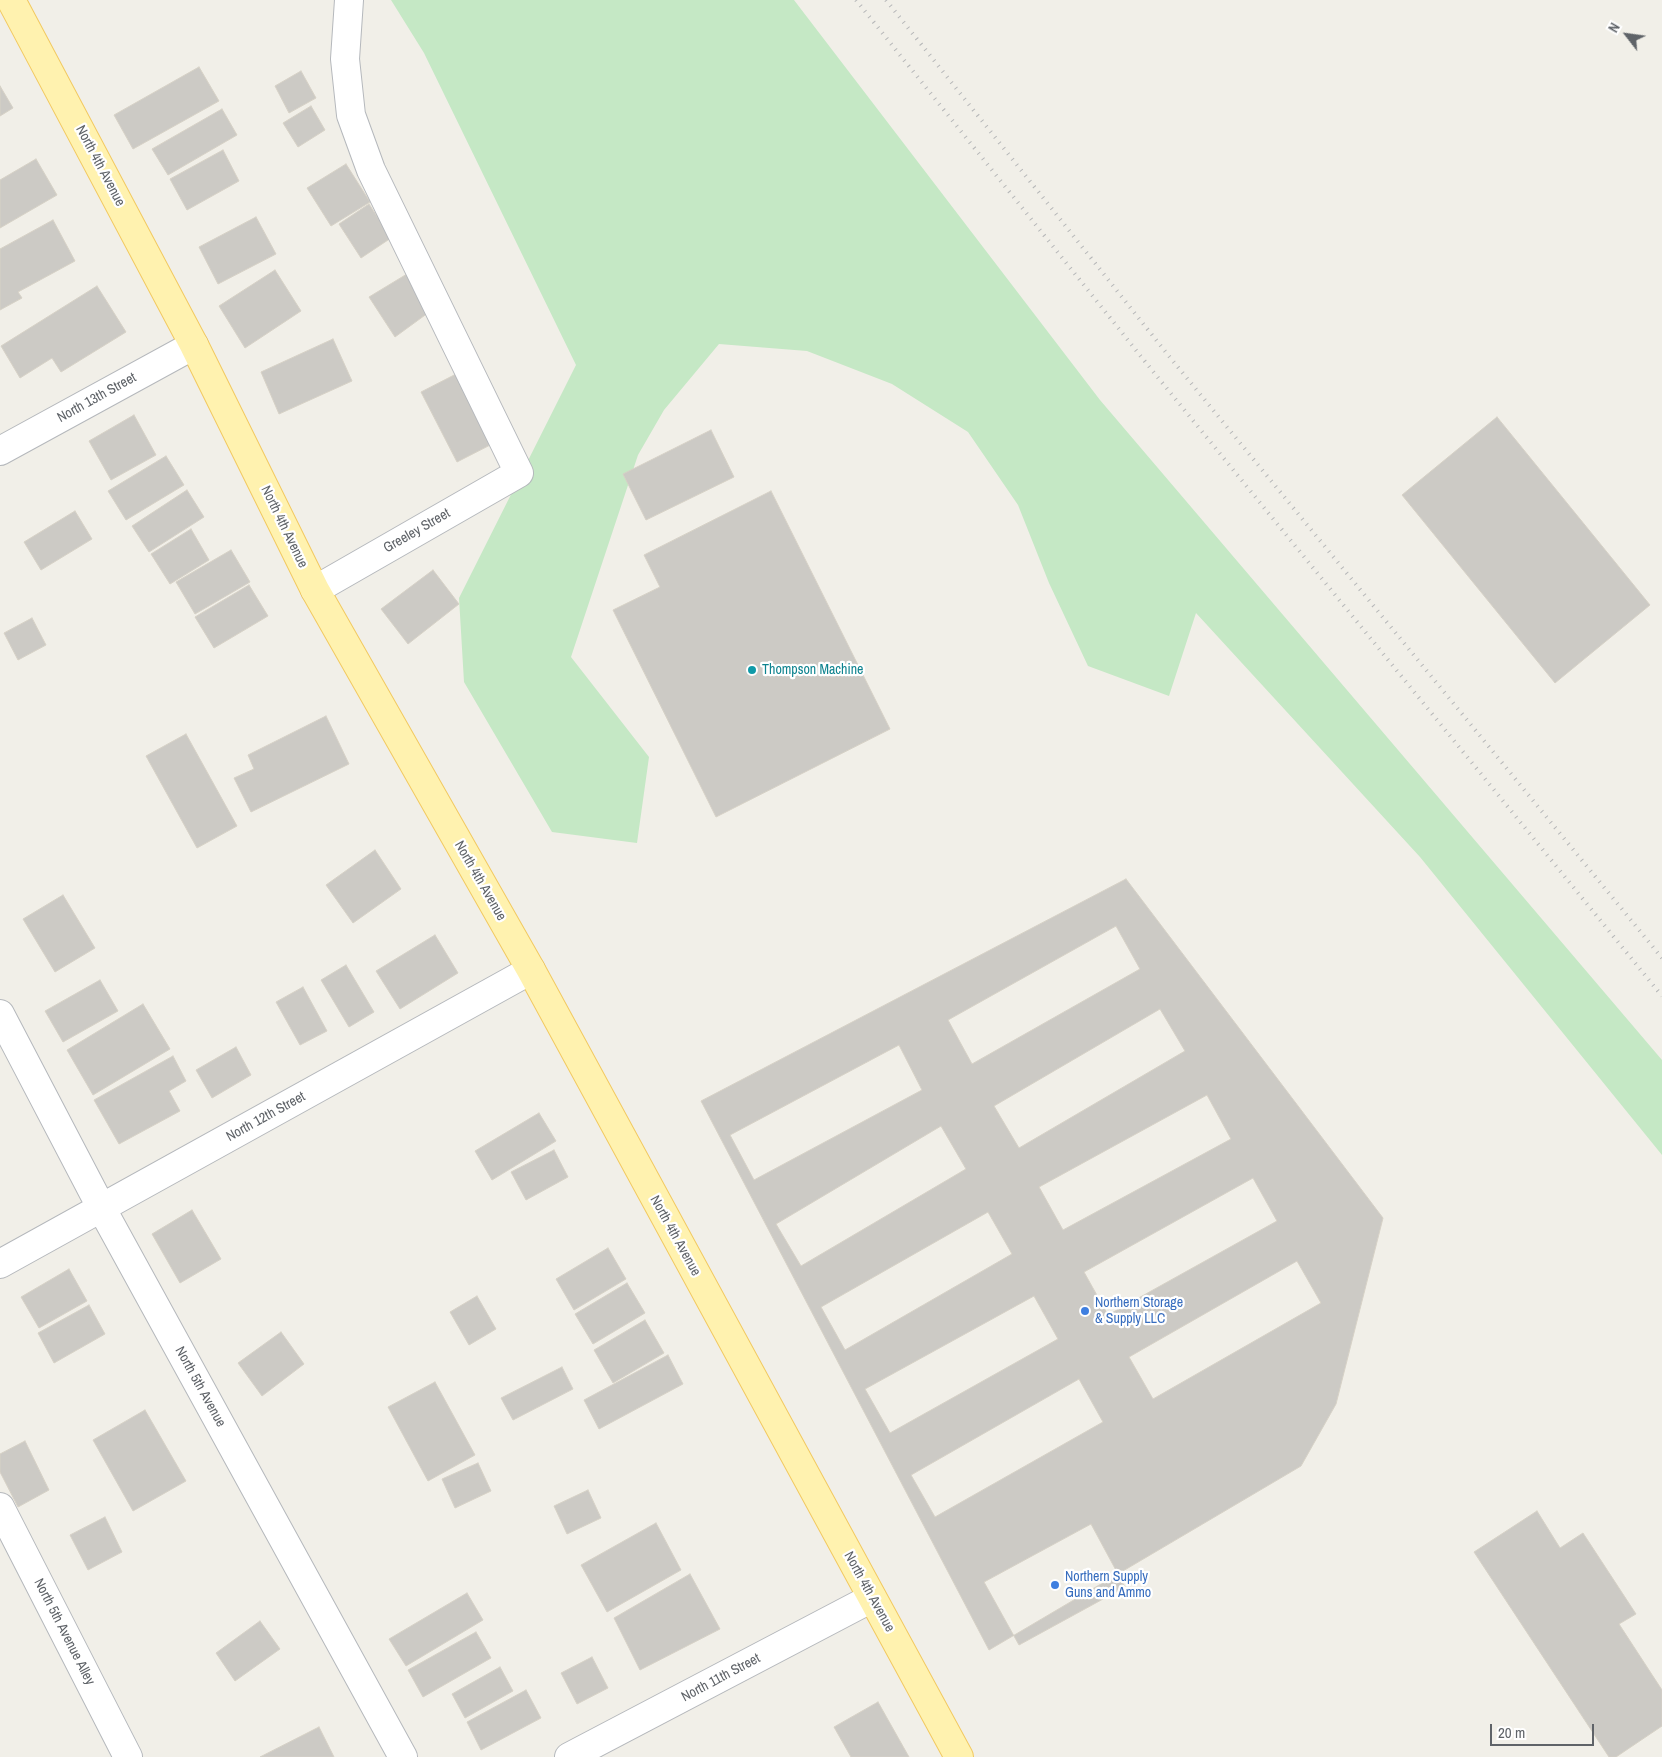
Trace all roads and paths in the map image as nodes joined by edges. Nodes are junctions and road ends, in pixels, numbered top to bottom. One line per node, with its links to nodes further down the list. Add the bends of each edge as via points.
1 (11, 0): 3 (main road, North 4th Avenue)
2 (349, 0): 5 (street, Greeley Street, via 345,60 351,115 364,152 519,473)
3 (194, 345): 4 (street, North 13th Street); 5 (main road, North 4th Avenue)
4 (0, 451)
5 (315, 590): 6 (main road, North 4th Avenue)
6 (531, 970): 8 (street, North 12th Street); 11 (main road, North 4th Avenue)
7 (0, 1014): 8 (street, North 5th Avenue)
8 (102, 1208): 9 (street, North 12th Street); 13 (street, North 5th Avenue)
9 (0, 1264)
10 (0, 1507): 12 (street, North 5th Avenue Alley)
11 (872, 1598): 14 (street, North 11th Street); 15 (main road, North 4th Avenue)
12 (128, 1757)
13 (403, 1757)
14 (569, 1757)
15 (959, 1757)

